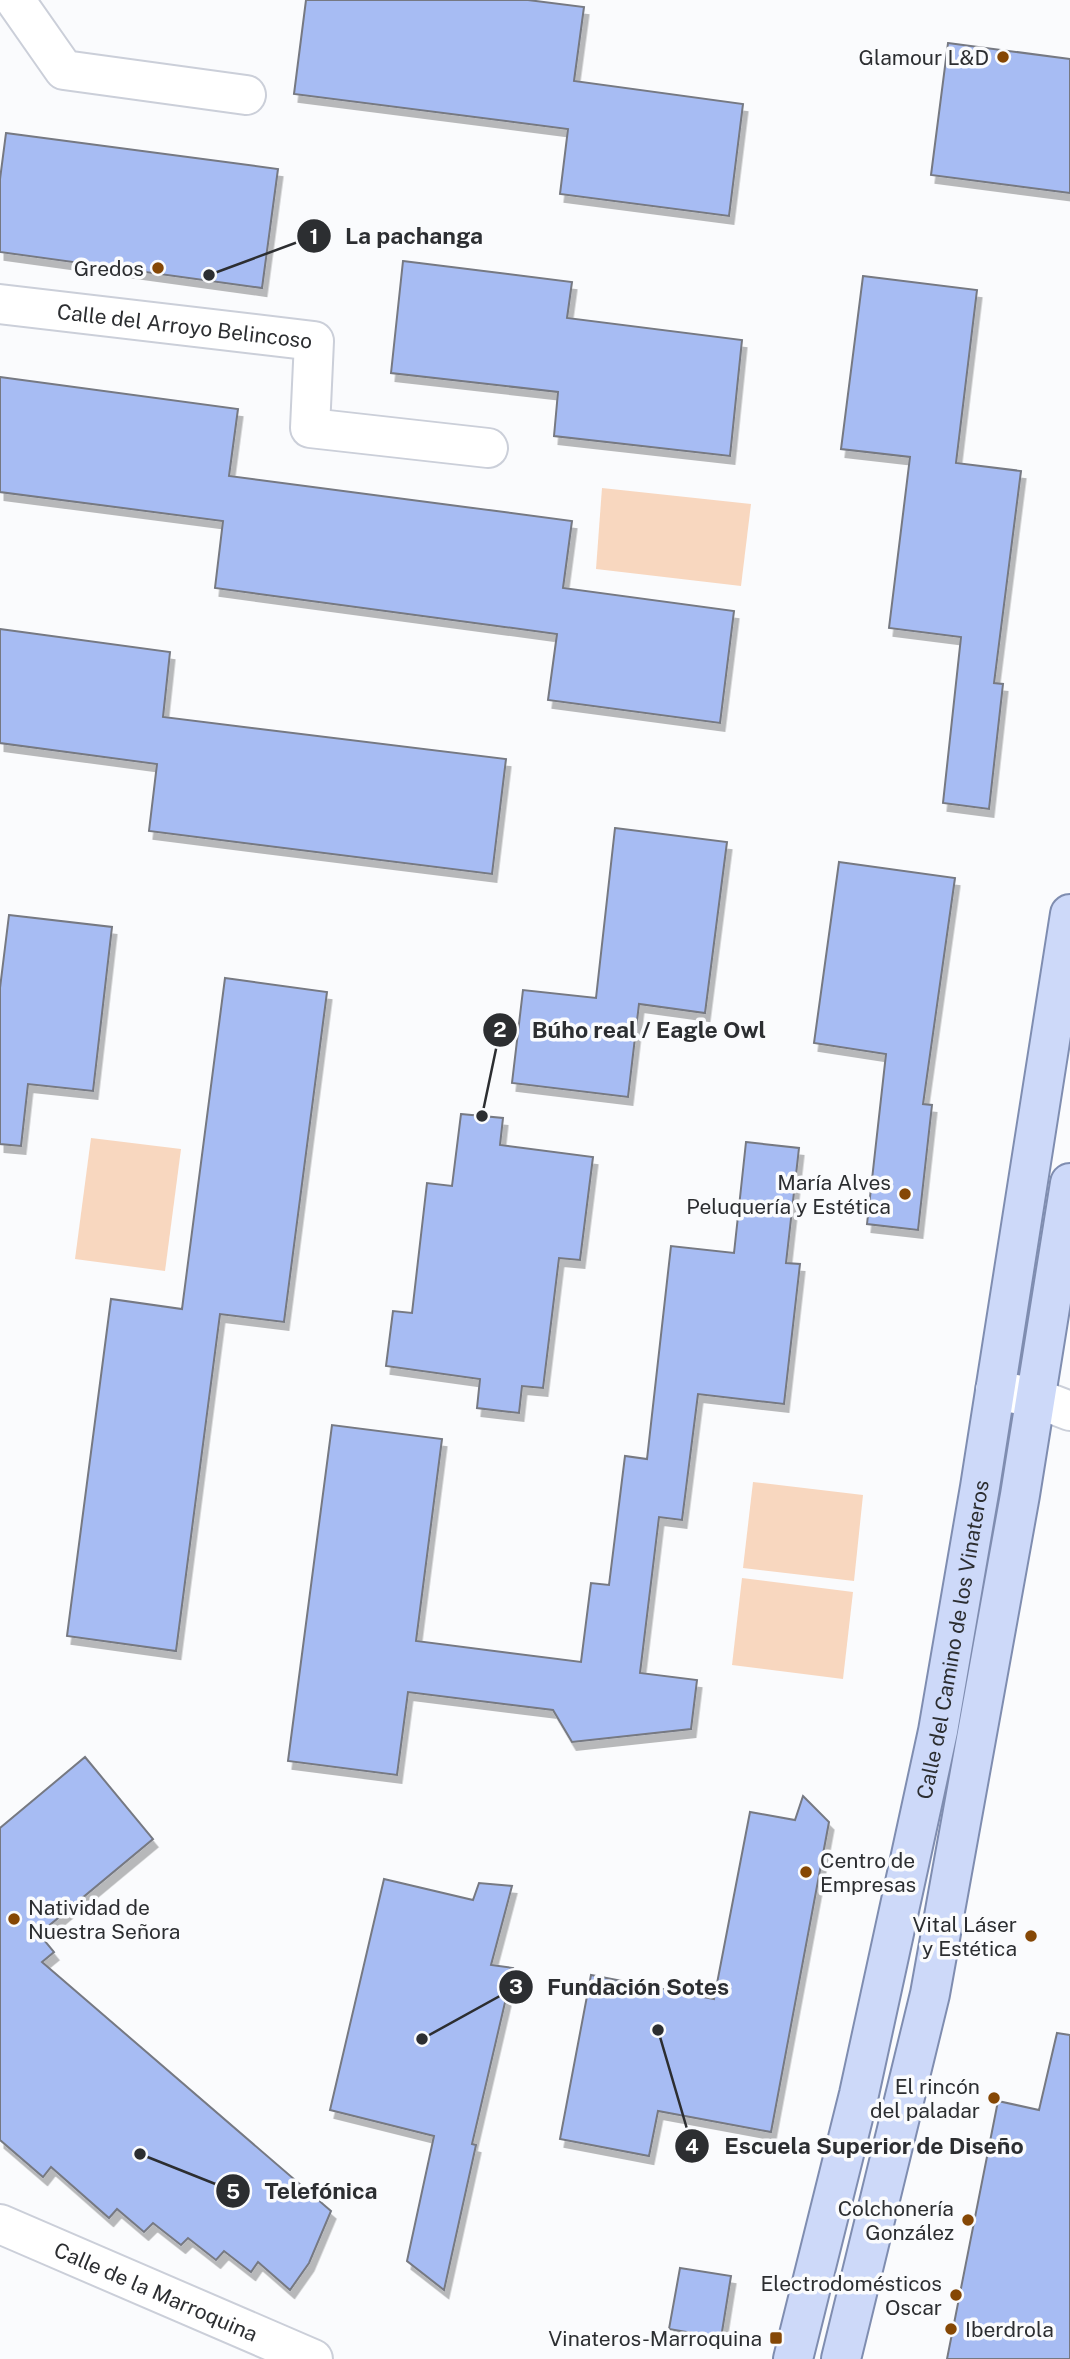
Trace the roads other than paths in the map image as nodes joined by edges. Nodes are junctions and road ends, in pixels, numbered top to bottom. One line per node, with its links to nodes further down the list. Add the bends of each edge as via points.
1 (7, 0): 3 (street)
2 (15, 0): 4 (street, via 64,70)
3 (0, 5)
4 (246, 95)
5 (0, 304): 6 (street, Calle del Arroyo Belincoso, via 314,341 310,428)
6 (488, 448)
7 (1070, 914): 9 (main road, Calle del Camino de los Vinateros)
8 (1070, 1183): 10 (main road, Calle del Camino de los Vinateros)
9 (995, 1391): 10 (street); 13 (main road, Calle del Camino de los Vinateros, via 938,1731 859,2094)
10 (1053, 1404): 14 (main road, Calle del Camino de los Vinateros, via 930,1994)
11 (0, 2224): 12 (street, Calle de la Marroquina)
12 (313, 2359)
13 (793, 2359)
14 (841, 2359)

